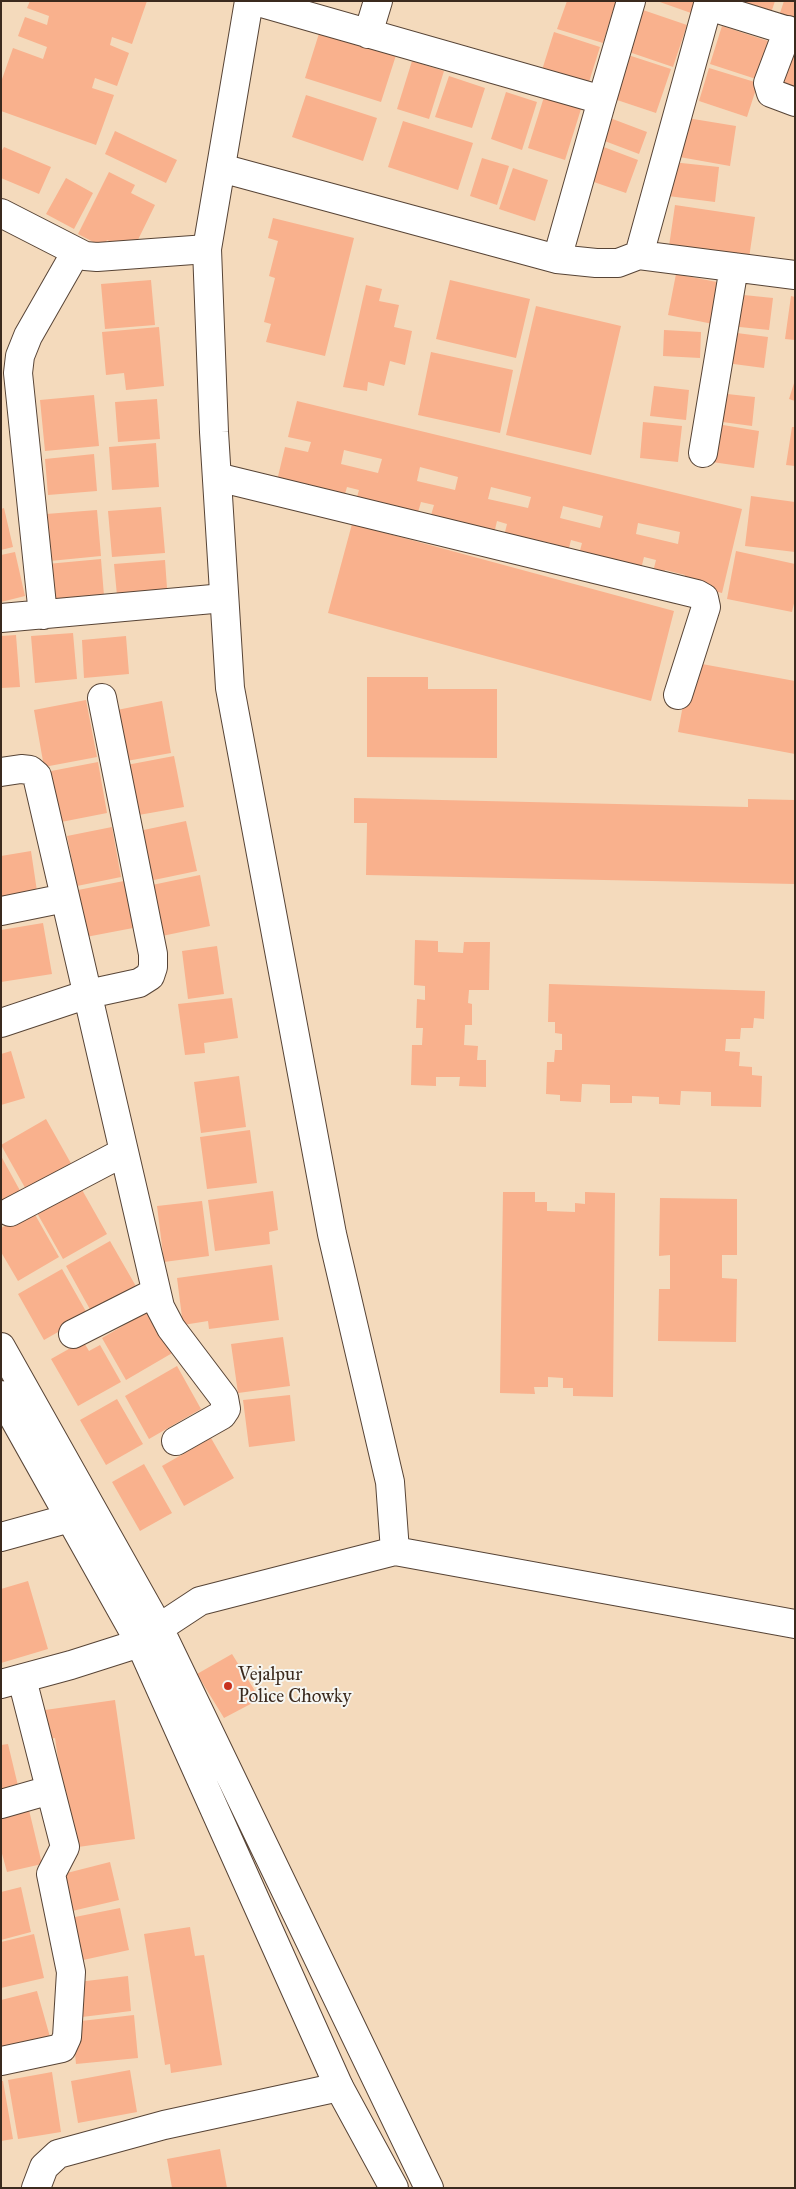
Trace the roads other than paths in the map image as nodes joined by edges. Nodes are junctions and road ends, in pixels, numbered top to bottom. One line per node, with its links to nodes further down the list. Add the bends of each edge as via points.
1 (249, 1): 10 (street)
2 (255, 1): 7 (street)
3 (378, 1): 7 (street)
4 (631, 1): 8 (street)
5 (709, 4): 6 (street); 14 (street)
6 (791, 32): 9 (street, via 768,83 771,93)
7 (368, 34): 8 (street)
8 (602, 100): 15 (street)
9 (795, 102)
10 (221, 168): 12 (street); 15 (street)
11 (1, 213): 13 (street)
12 (207, 249): 13 (street, via 97,257); 19 (street)
13 (76, 252): 21 (street, via 28,336 20,356 18,373)
14 (638, 256): 15 (street, via 618,263); 16 (street)
15 (557, 259)
16 (734, 267): 17 (street); 18 (street)
17 (795, 275)
18 (703, 453)
19 (217, 477): 20 (street); 23 (street, via 697,594 704,598 706,607)
20 (224, 598): 21 (street); 39 (street, via 230,688 332,1234 390,1482)
21 (42, 615): 22 (street)
22 (1, 618)
23 (678, 695)
24 (102, 698): 28 (street, via 153,967 150,976 139,983)
25 (1, 772): 26 (street, via 30,770 37,776)
26 (65, 898): 27 (street); 28 (street)
27 (1, 911)
28 (88, 994): 29 (street); 30 (street)
29 (1, 1023)
30 (124, 1152): 31 (street); 32 (street)
31 (10, 1212)
32 (156, 1292): 33 (street); 36 (street, via 171,1328 224,1398 226,1409 222,1415)
33 (73, 1334)
34 (1, 1347): 41 (street)
35 (1, 1395): 37 (street)
36 (176, 1441)
37 (70, 1518): 38 (street); 41 (street)
38 (1, 1537)
39 (395, 1551): 40 (street); 41 (street, via 200,1601)
40 (795, 1624)
41 (149, 1635): 42 (street); 46 (street); 49 (street)
42 (12, 1681): 43 (street)
43 (50, 1790): 44 (street); 45 (street, via 65,1848 51,1874 71,1972 67,2037 62,2048)
44 (1, 1804)
45 (1, 2060)
46 (340, 2087): 47 (street, via 164,2125 58,2154 44,2166); 48 (street)
47 (36, 2188)
48 (394, 2188)
49 (429, 2188)

